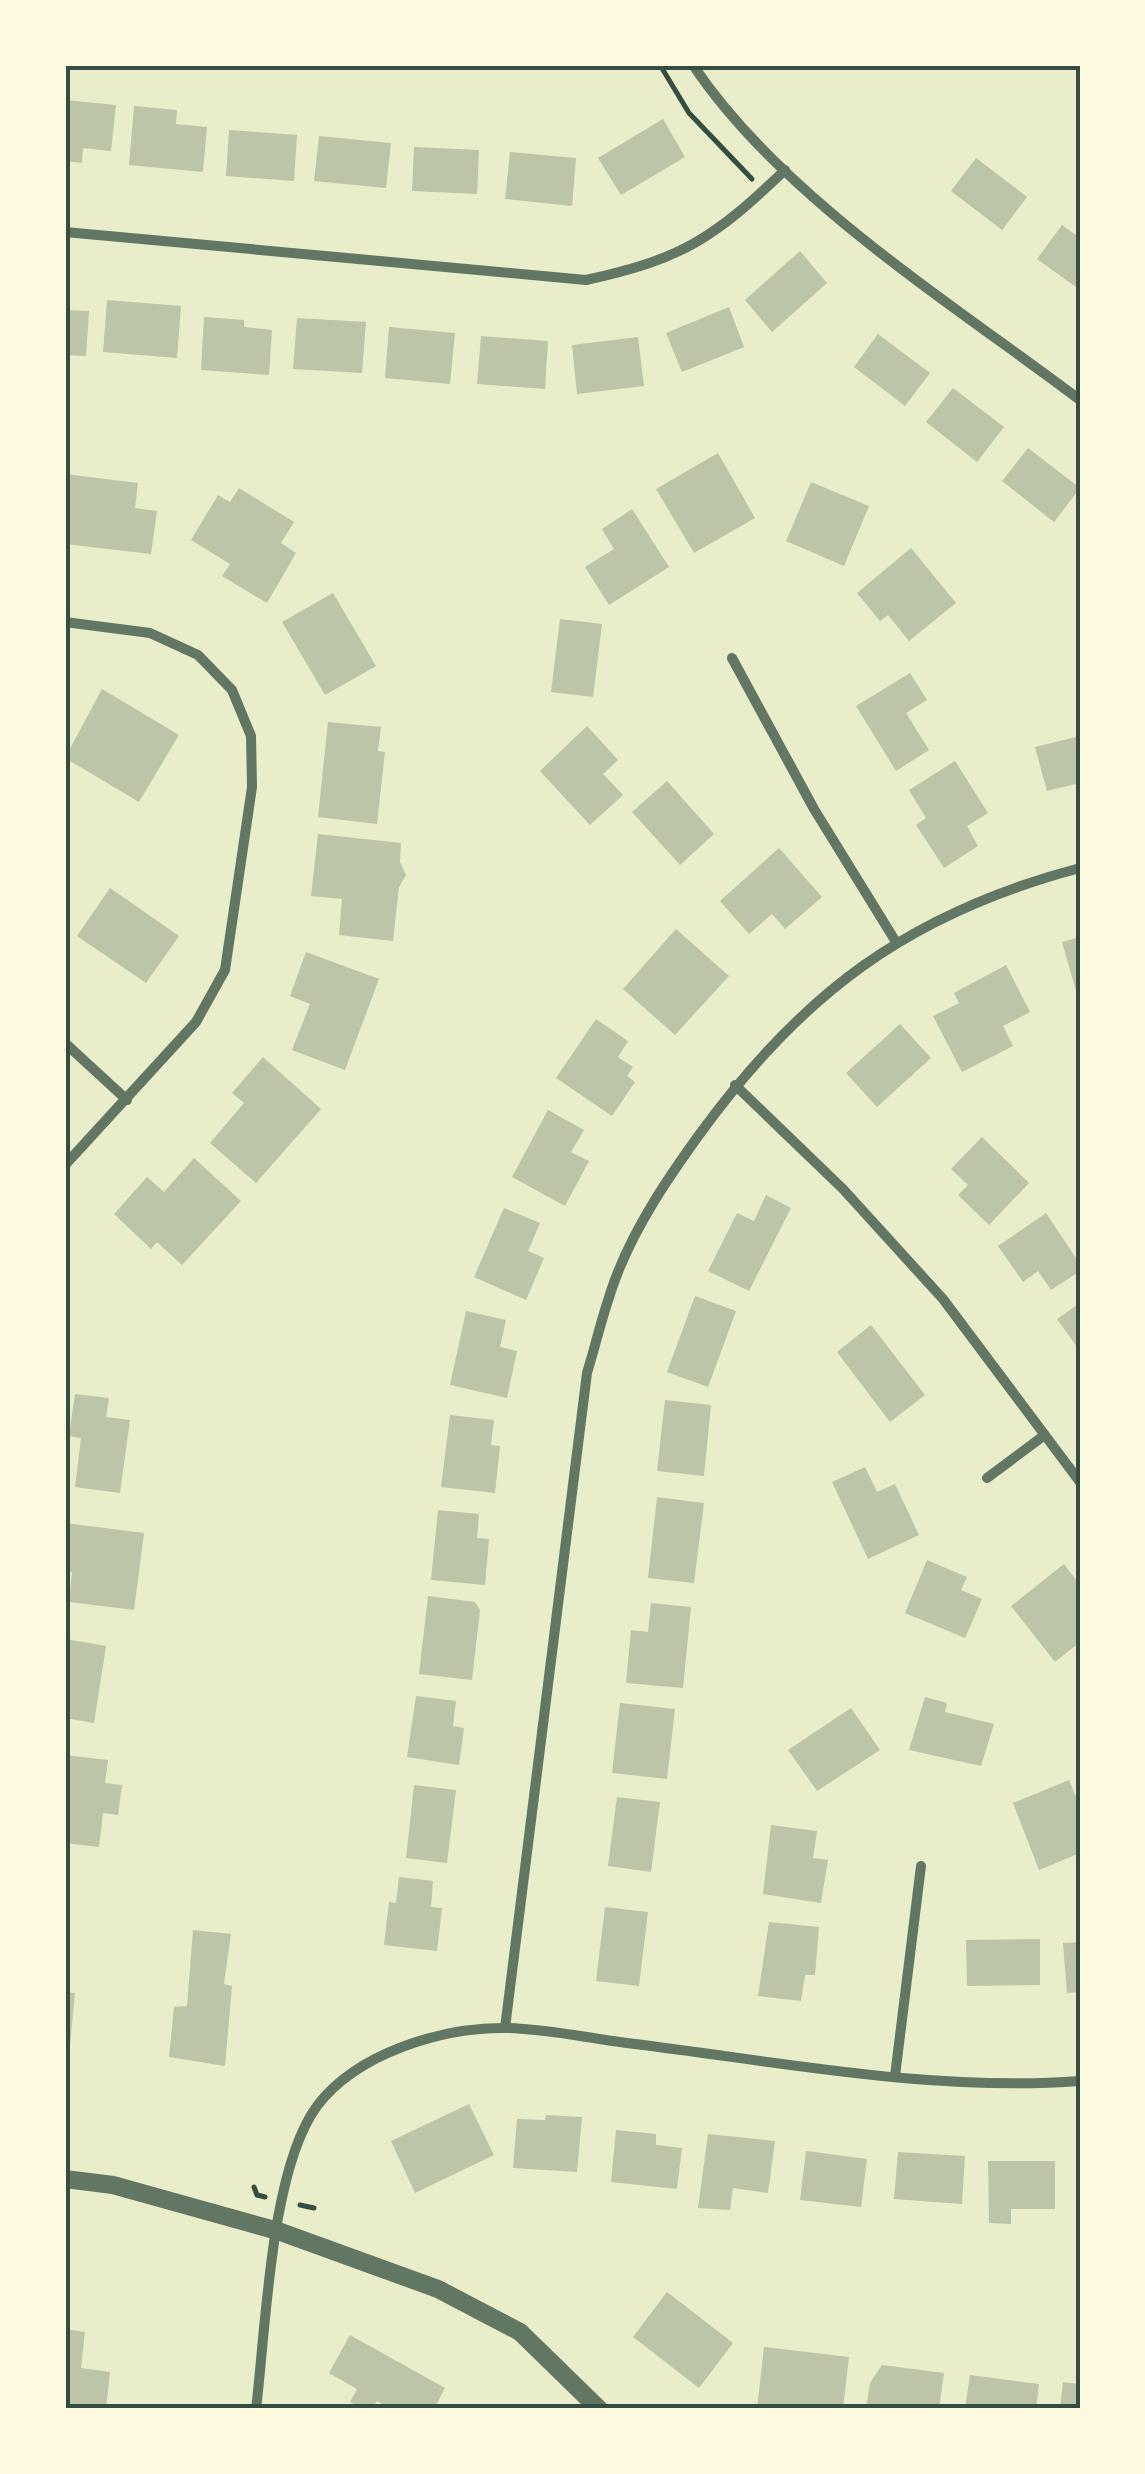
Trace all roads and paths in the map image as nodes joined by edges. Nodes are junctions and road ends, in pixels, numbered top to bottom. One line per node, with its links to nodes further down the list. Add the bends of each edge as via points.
1 (660, 65): 4 (path, via 689,113)
2 (692, 65): 3 (street)
3 (785, 170): 4 (street); 6 (street)
4 (763, 191): 5 (street, via 703,241 650,266 586,280)
5 (65, 232)
6 (1080, 400)
7 (65, 622): 13 (street, via 150,633 198,654 232,690 251,736 252,787 225,970 196,1022)
8 (732, 658): 10 (street)
9 (1080, 868): 10 (street, via 983,897)
10 (896, 942): 12 (street, via 779,1034)
11 (65, 1043): 13 (street)
12 (735, 1085): 15 (street, via 843,1188 943,1300); 19 (street, via 660,1189 618,1272 586,1373)
13 (127, 1100): 14 (street)
14 (65, 1165)
15 (1042, 1437): 16 (street); 17 (street)
16 (987, 1478)
17 (1080, 1482)
18 (921, 1866): 20 (street)
19 (505, 2028): 20 (street); 23 (street, via 407,2044 361,2064 316,2107 289,2168)
20 (896, 2076): 21 (street, via 1028,2085)
21 (1080, 2081)
22 (65, 2179): 23 (street, via 113,2185)
23 (278, 2230): 24 (street); 25 (street, via 438,2289 520,2332)
24 (256, 2409)
25 (600, 2409)

